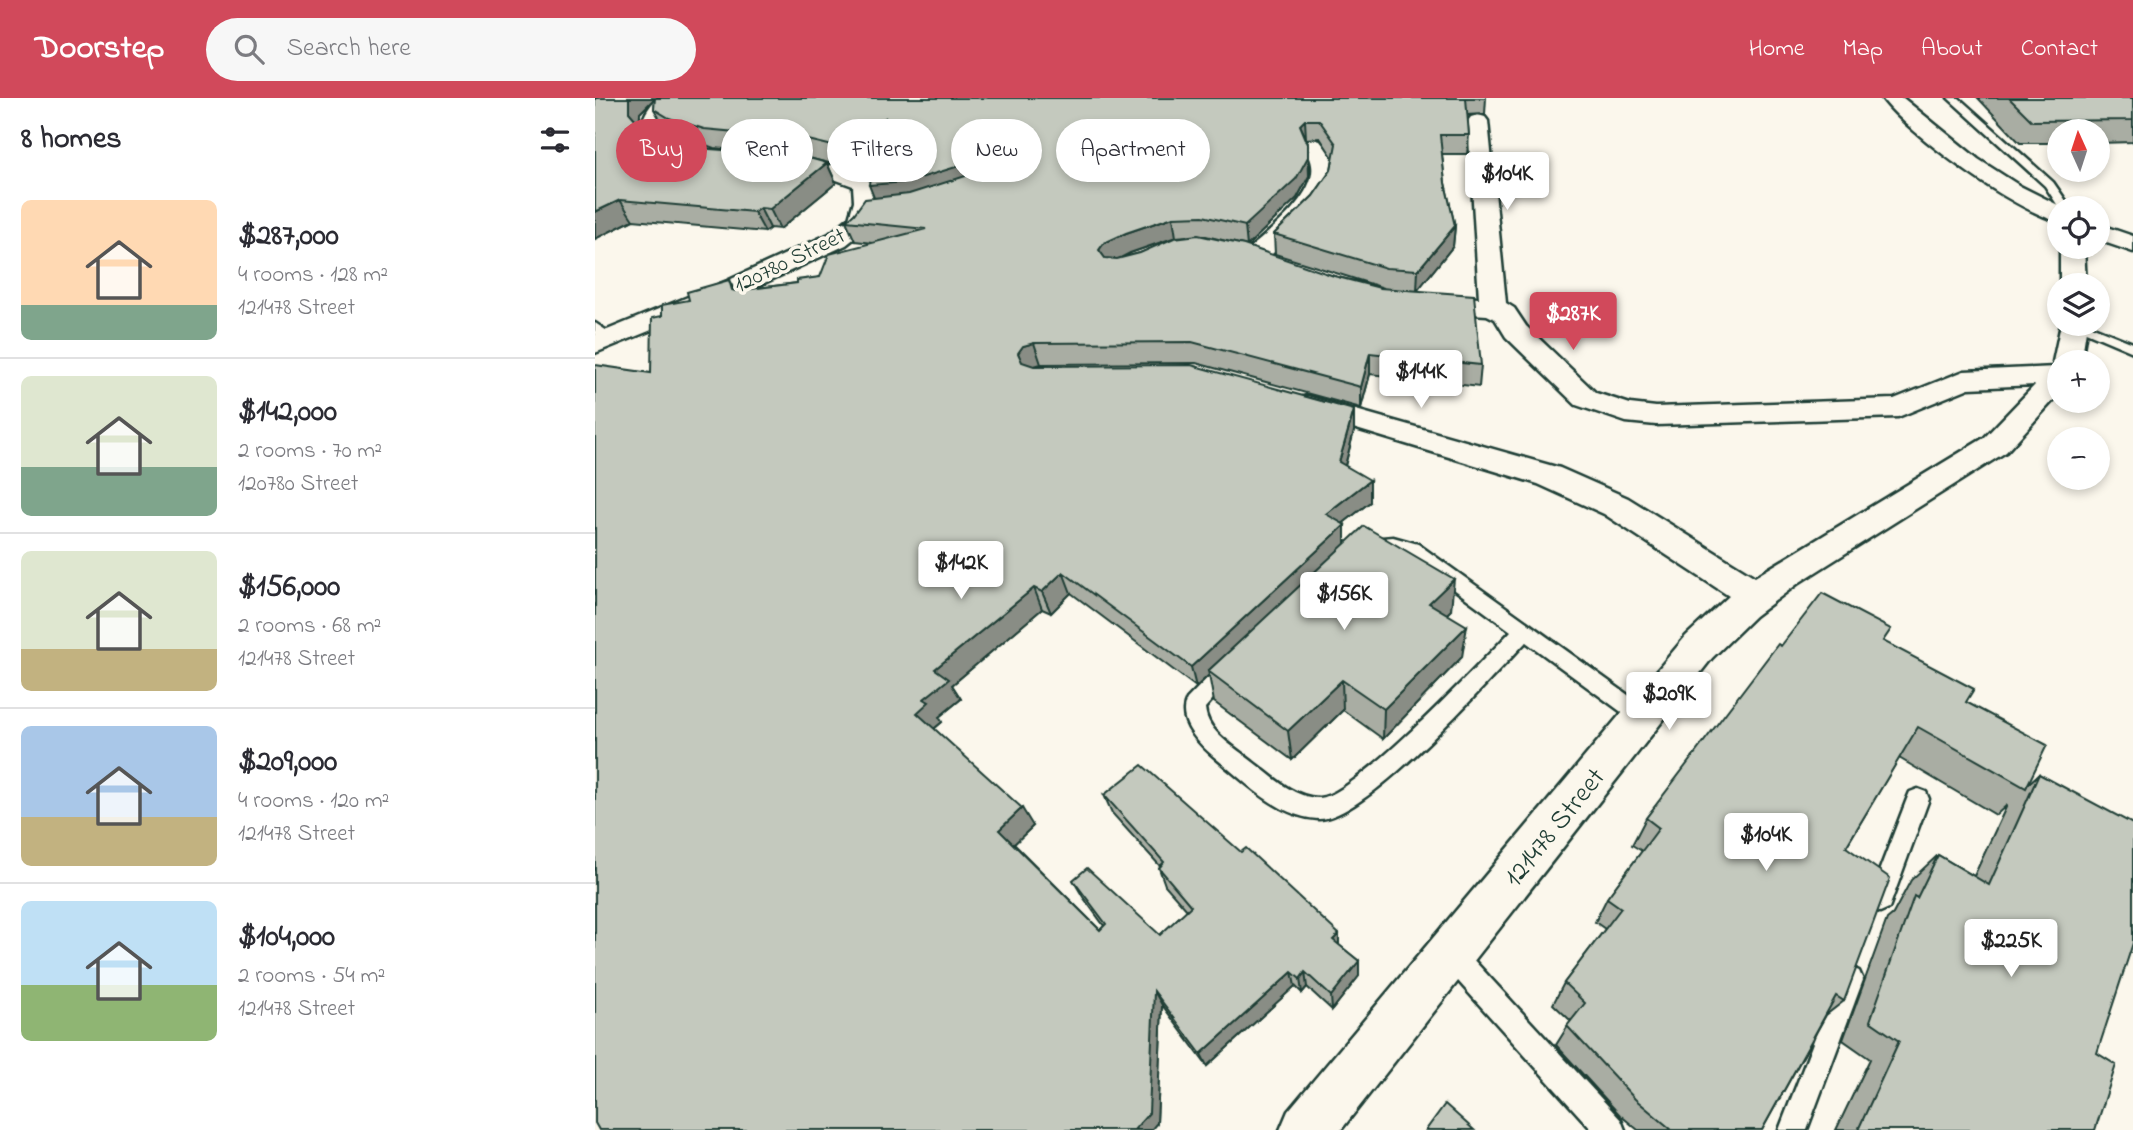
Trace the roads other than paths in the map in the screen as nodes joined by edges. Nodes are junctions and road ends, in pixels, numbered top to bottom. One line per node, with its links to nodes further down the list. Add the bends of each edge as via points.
1 (667, 98): 6 (street, via 652,115 652,131 661,141)
2 (1892, 98): 9 (street, via 1962,160)
3 (1953, 98): 8 (lane)
4 (1478, 121): 14 (street)
5 (1313, 145): 12 (street, via 1324,164 1321,185 1292,223)
6 (715, 157)
7 (813, 167): 16 (street, 120780 Street, via 863,183 869,212 855,227 799,259)
8 (2057, 196)
9 (2047, 209)
10 (2110, 236): 11 (street)
11 (2133, 245)
12 (1253, 259)
13 (1406, 303): 14 (street)
14 (1493, 307): 18 (street, via 1586,399 1626,413 1656,416 1898,408 1963,380)
15 (2104, 336): 17 (lane)
16 (600, 337)
17 (2133, 348)
18 (2047, 376)
19 (2047, 389): 22 (street, 121478 Street, via 1995,445)
20 (1276, 397): 22 (street, via 1549,476 1616,506)
21 (1354, 553): 23 (lane, via 1376,542 1412,550)
22 (1757, 596): 25 (street, 121478 Street, via 1699,647)
23 (1525, 630): 24 (lane, via 1375,776 1341,804 1328,808 1308,807 1281,796 1221,750 1195,720 1194,705); 25 (lane)
24 (1245, 655)
25 (1642, 716): 29 (street, 121478 Street)
26 (1918, 799): 27 (lane)
27 (1870, 926)
28 (1860, 952): 32 (lane)
29 (1450, 953): 30 (street, 121478 Street); 31 (lane)
30 (1307, 1130)
31 (1611, 1130)
32 (1793, 1130)

